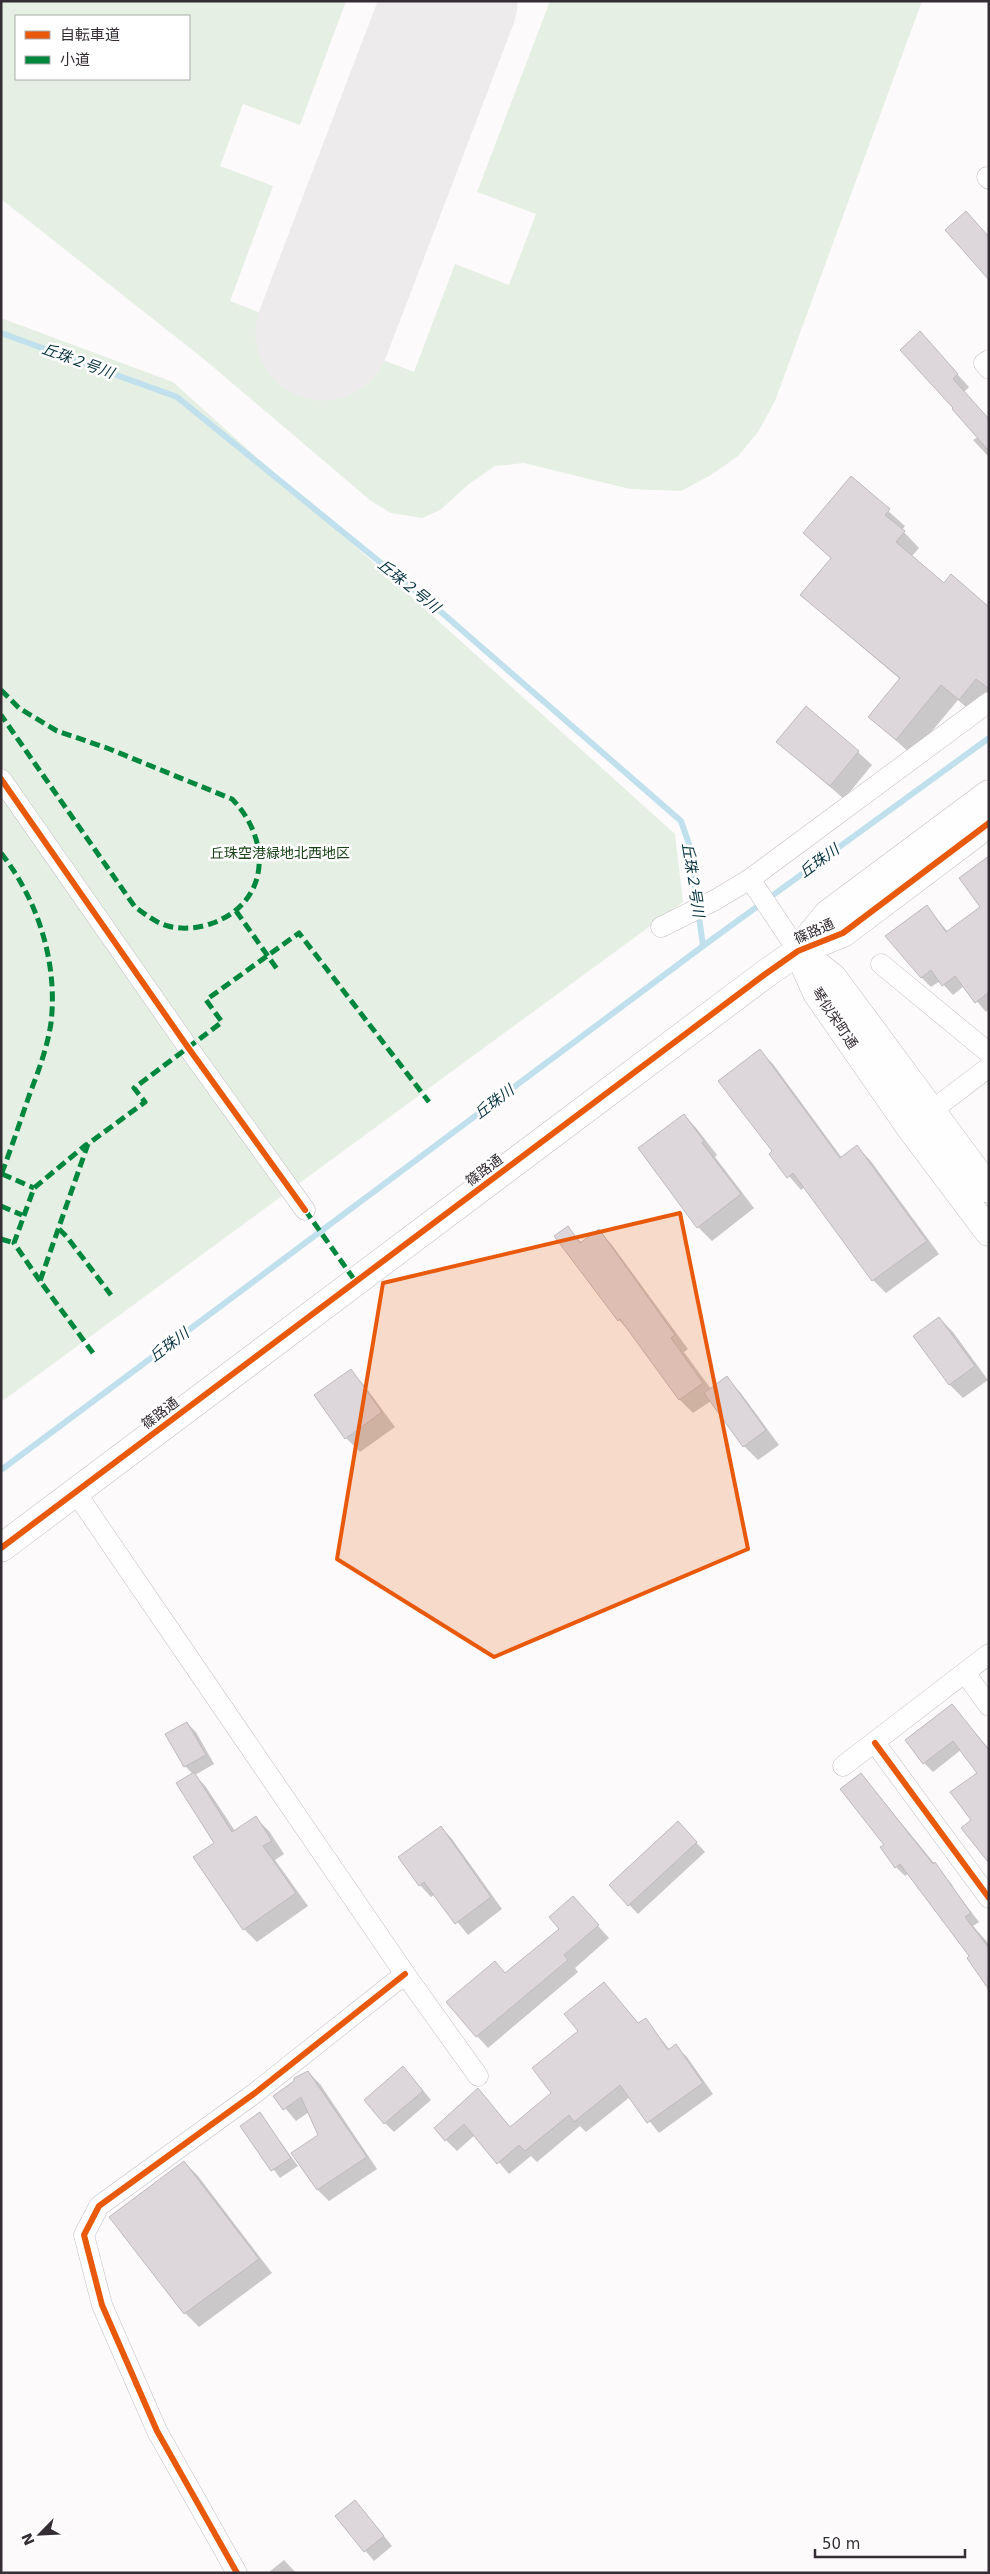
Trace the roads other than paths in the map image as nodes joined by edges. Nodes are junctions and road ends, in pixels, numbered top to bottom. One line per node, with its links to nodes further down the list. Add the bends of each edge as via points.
1 (989, 360): 2 (street, via 984,363)
2 (989, 369)
3 (989, 702): 6 (street)
4 (1, 779): 14 (street)
5 (987, 806): 8 (street, 篠路通, via 828,914)
6 (753, 883): 7 (street); 8 (street)
7 (661, 927)
8 (798, 951): 12 (street, 琴似栄町通, via 816,993); 16 (street, 篠路通)
9 (881, 964): 10 (street)
10 (989, 1053)
11 (989, 1067): 12 (street)
12 (921, 1119): 13 (street, 琴似栄町通); 15 (street, 琴似栄町通)
13 (989, 1189)
14 (305, 1210)
15 (989, 1232)
16 (76, 1493): 17 (street, 篠路通); 24 (street)
17 (1, 1548)
18 (989, 1654): 19 (street)
19 (965, 1673): 20 (street); 21 (street)
20 (989, 1706)
21 (875, 1743): 22 (street); 23 (street)
22 (843, 1766)
23 (989, 1898)
24 (405, 1974): 25 (street); 26 (street, via 255,2093 99,2206 84,2235 102,2305 157,2431)
25 (478, 2076)
26 (237, 2573)

